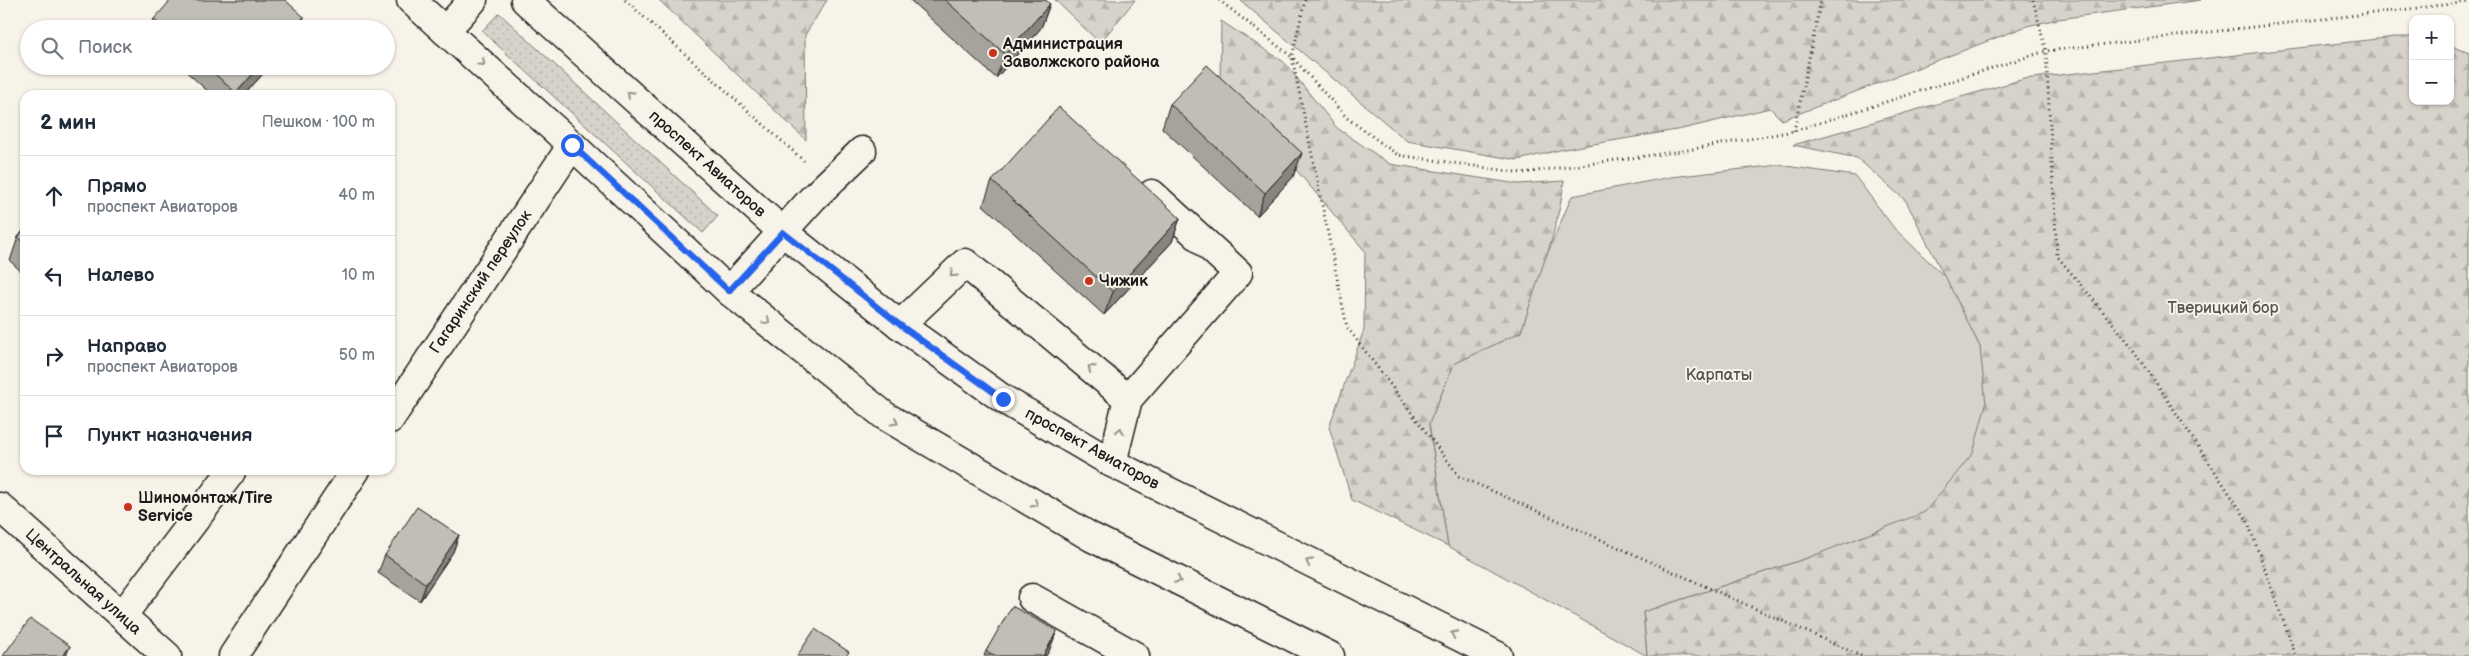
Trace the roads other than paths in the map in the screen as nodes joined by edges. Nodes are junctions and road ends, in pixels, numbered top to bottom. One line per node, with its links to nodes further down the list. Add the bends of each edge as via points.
1 (411, 0): 4 (main road)
2 (473, 0): 4 (main road)
3 (525, 0): 8 (main road, проспект Авиаторов, one-way to 3)
4 (445, 30): 5 (main road, one-way to 5)
5 (572, 145): 9 (main road); 12 (main road, Гагаринский переулок)
6 (862, 152): 8 (main road)
7 (1132, 175): 11 (main road, via 1238,273)
8 (783, 232): 9 (main road); 10 (main road, проспект Авиаторов)
9 (729, 291): 22 (main road, one-way to 22, via 885,416 1090,536)
10 (900, 325): 11 (main road, one-way to 10, via 965,263); 13 (main road, проспект Авиаторов, via 1003,399)
11 (1128, 399): 13 (main road, one-way to 11)
12 (395, 411)
13 (1112, 463): 23 (main road, проспект Авиаторов, one-way to 13)
14 (229, 475): 18 (main road)
15 (353, 475): 20 (main road)
16 (0, 507): 18 (main road, Центральная улица)
17 (1032, 598): 21 (main road)
18 (122, 616): 19 (main road, Центральная улица)
19 (167, 656)
20 (233, 656)
21 (1136, 656)
22 (1330, 656)
23 (1498, 656)

